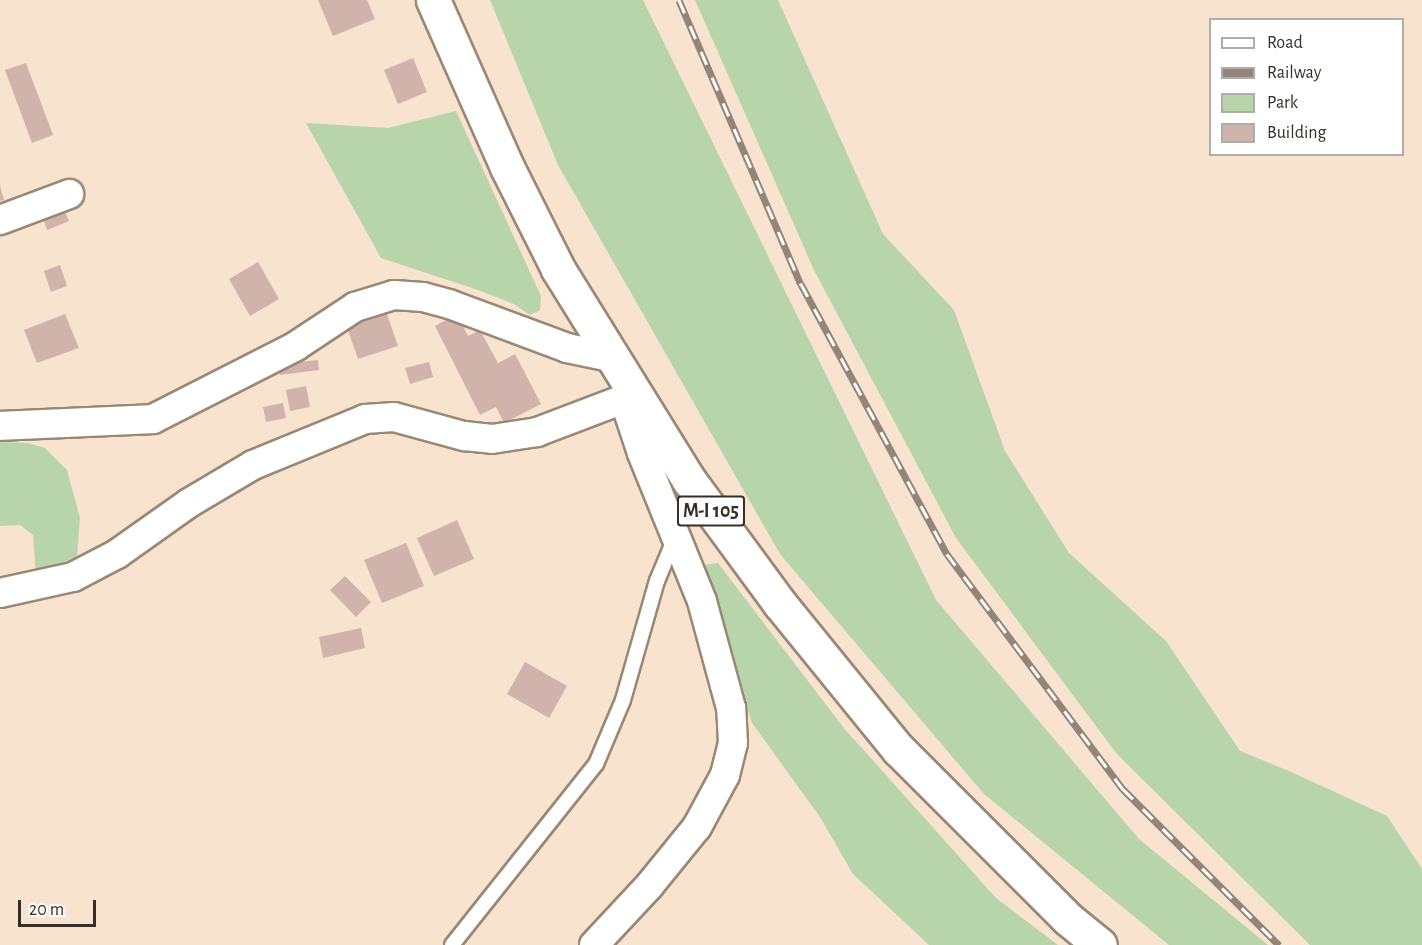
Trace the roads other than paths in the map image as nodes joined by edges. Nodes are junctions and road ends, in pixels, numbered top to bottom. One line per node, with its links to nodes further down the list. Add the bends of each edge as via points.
1 (433, 0): 4 (main road, M-I 105, via 543,240)
2 (69, 194): 3 (street)
3 (0, 220)
4 (615, 358): 5 (main road, M-I 105); 6 (street, via 567,348 449,304 394,295 355,307 296,346 153,419)
5 (628, 393): 7 (street); 8 (street, via 545,429 492,439 464,436 394,417 365,419 253,465 189,503 117,554 73,577); 11 (main road, M-I 105, via 780,604 898,749 979,833)
6 (0, 426)
7 (676, 537): 9 (lane, via 657,581 623,700 596,764); 10 (street, via 702,601 726,688 733,726 730,761 707,812 681,848)
8 (0, 592)
9 (452, 945)
10 (594, 945)
11 (1100, 945)

